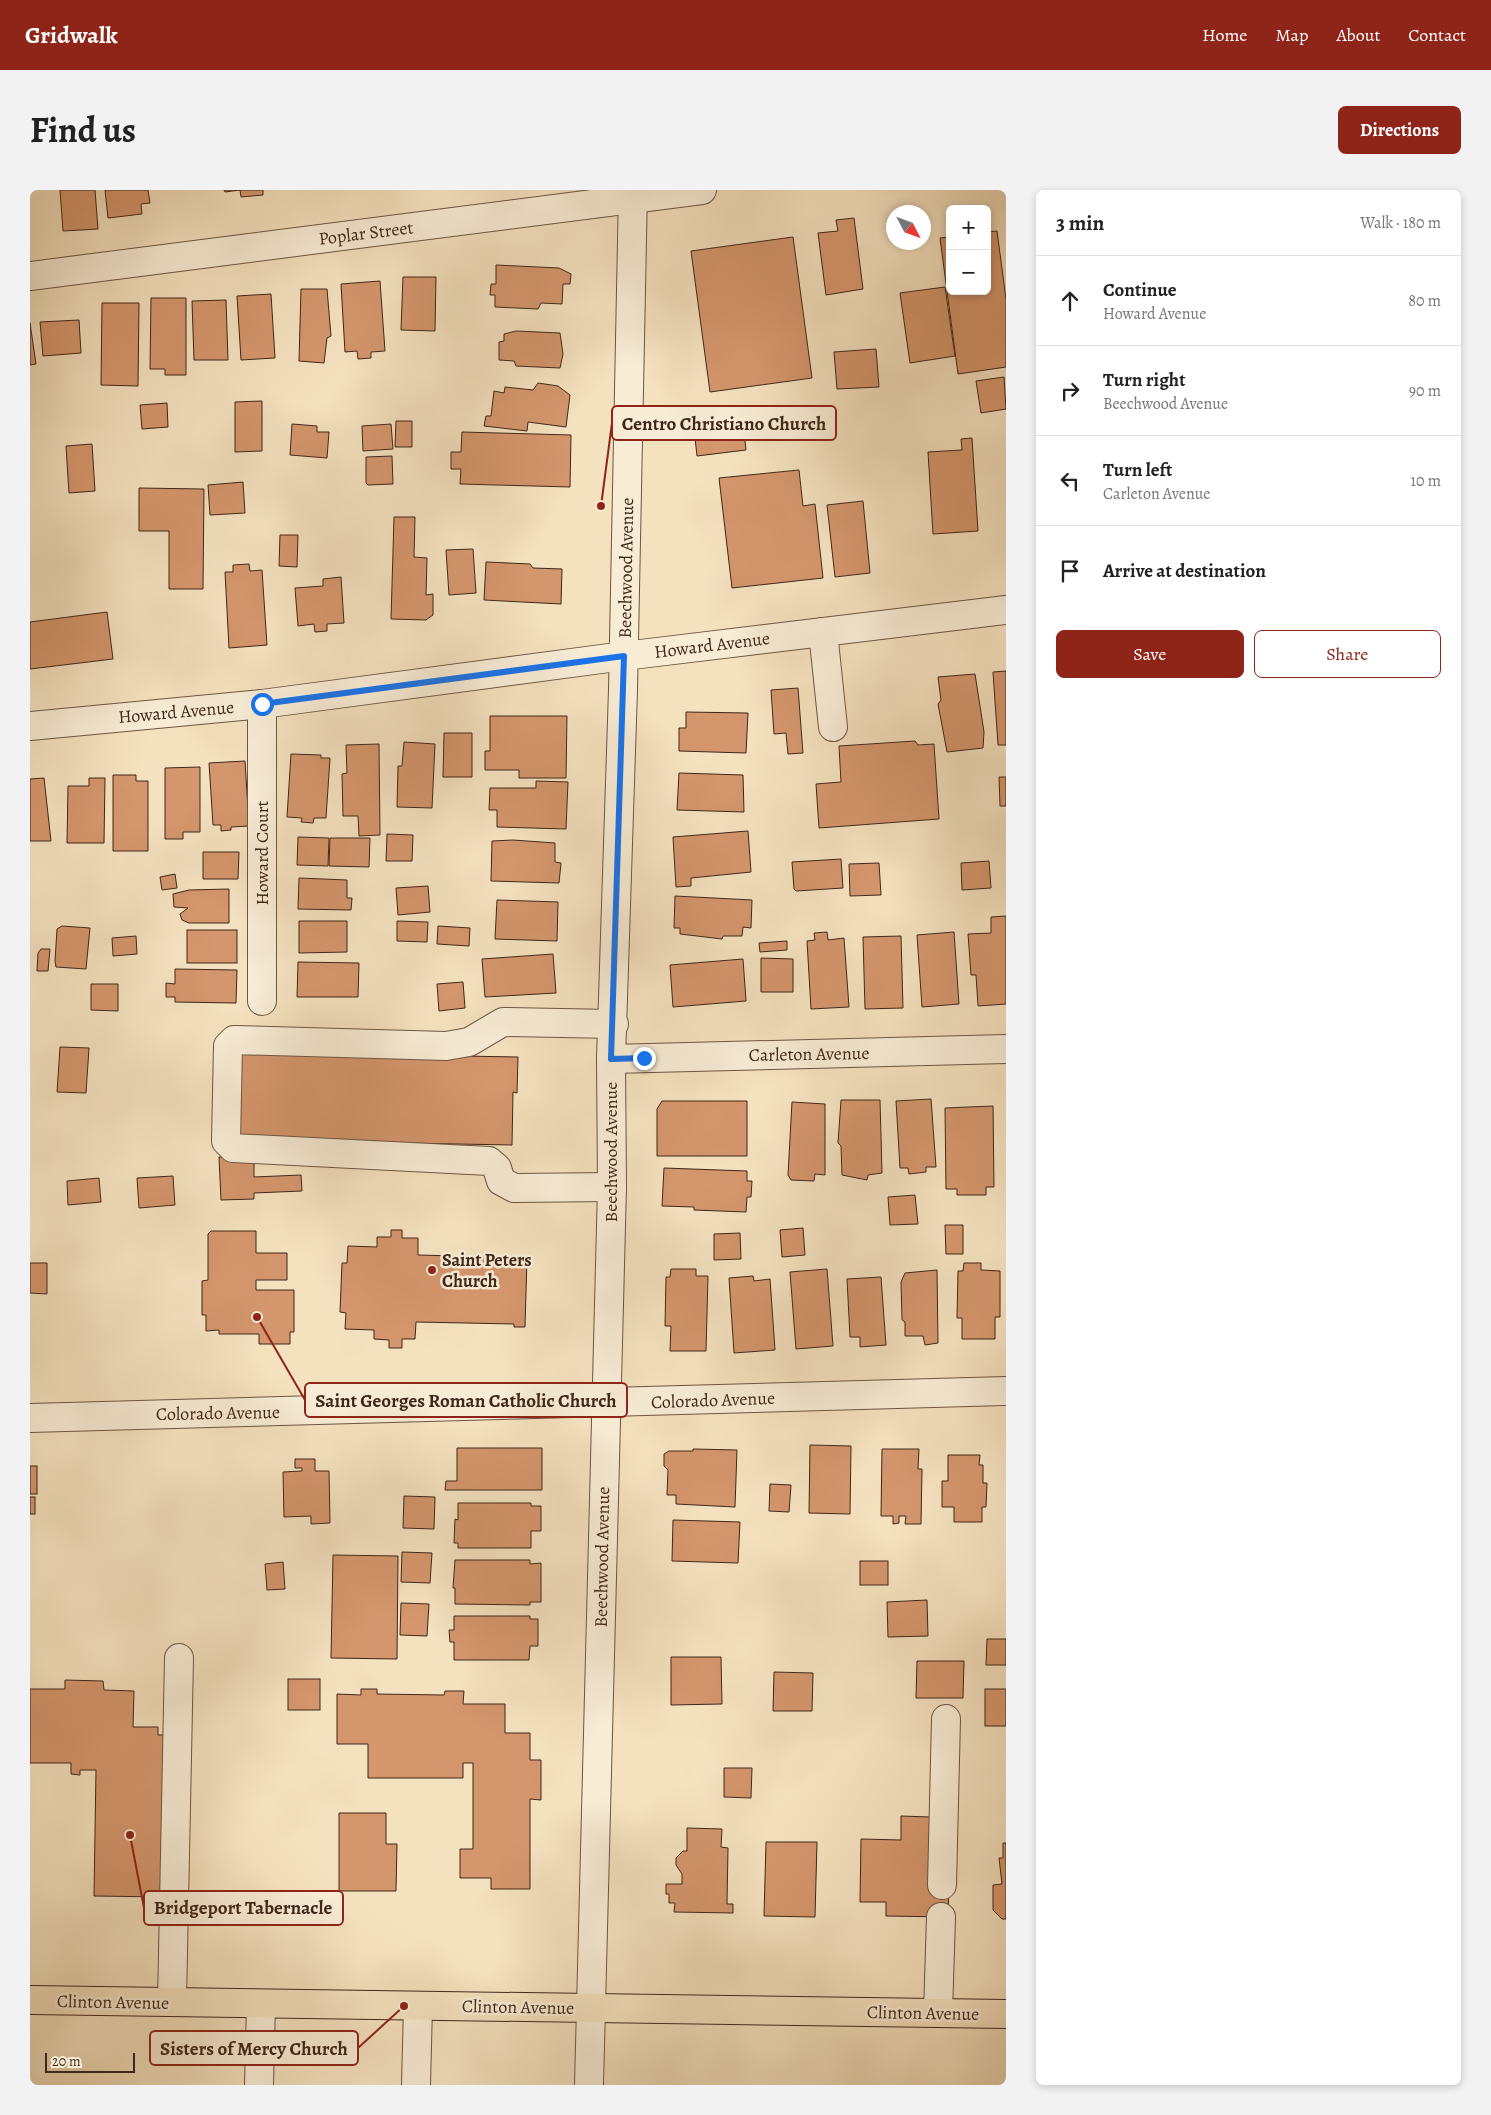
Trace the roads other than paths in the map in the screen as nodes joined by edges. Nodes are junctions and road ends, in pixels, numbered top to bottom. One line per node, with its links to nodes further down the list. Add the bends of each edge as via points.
1 (702, 190): 2 (street, Poplar Street)
2 (633, 195): 3 (street, Poplar Street); 6 (street, Beechwood Avenue)
3 (30, 276)
4 (1006, 610): 5 (street, Howard Avenue)
5 (823, 632): 6 (street, Howard Avenue); 9 (street)
6 (624, 656): 7 (street, Howard Avenue); 11 (street, Beechwood Avenue)
7 (262, 704): 8 (street, Howard Avenue); 10 (street, Howard Court)
8 (30, 726)
9 (833, 727)
10 (262, 1002)
11 (614, 1024): 13 (street, Beechwood Avenue); 14 (street, via 503,1022 470,1042 446,1046 234,1040 228,1046 226,1141 233,1148 489,1161 497,1168 500,1181 514,1188)
12 (1006, 1050): 13 (street, Carleton Avenue)
13 (611, 1059): 14 (street, Beechwood Avenue)
14 (612, 1187): 16 (street, Beechwood Avenue)
15 (1006, 1391): 16 (street, Colorado Avenue)
16 (606, 1404): 17 (street, Colorado Avenue); 26 (street, Beechwood Avenue)
17 (30, 1418)
18 (179, 1658): 23 (street)
19 (946, 1719): 20 (street)
20 (942, 1885)
21 (941, 1917): 27 (street)
22 (30, 2000): 23 (main road, Clinton Avenue)
23 (172, 2002): 24 (main road, Clinton Avenue)
24 (260, 2004): 25 (main road, Clinton Avenue); 29 (street)
25 (418, 2006): 26 (main road, Clinton Avenue); 30 (street)
26 (590, 2008): 27 (main road, Clinton Avenue); 31 (street, Beechwood Avenue)
27 (938, 2013): 28 (main road, Clinton Avenue)
28 (1006, 2014)
29 (259, 2085)
30 (416, 2085)
31 (589, 2085)

